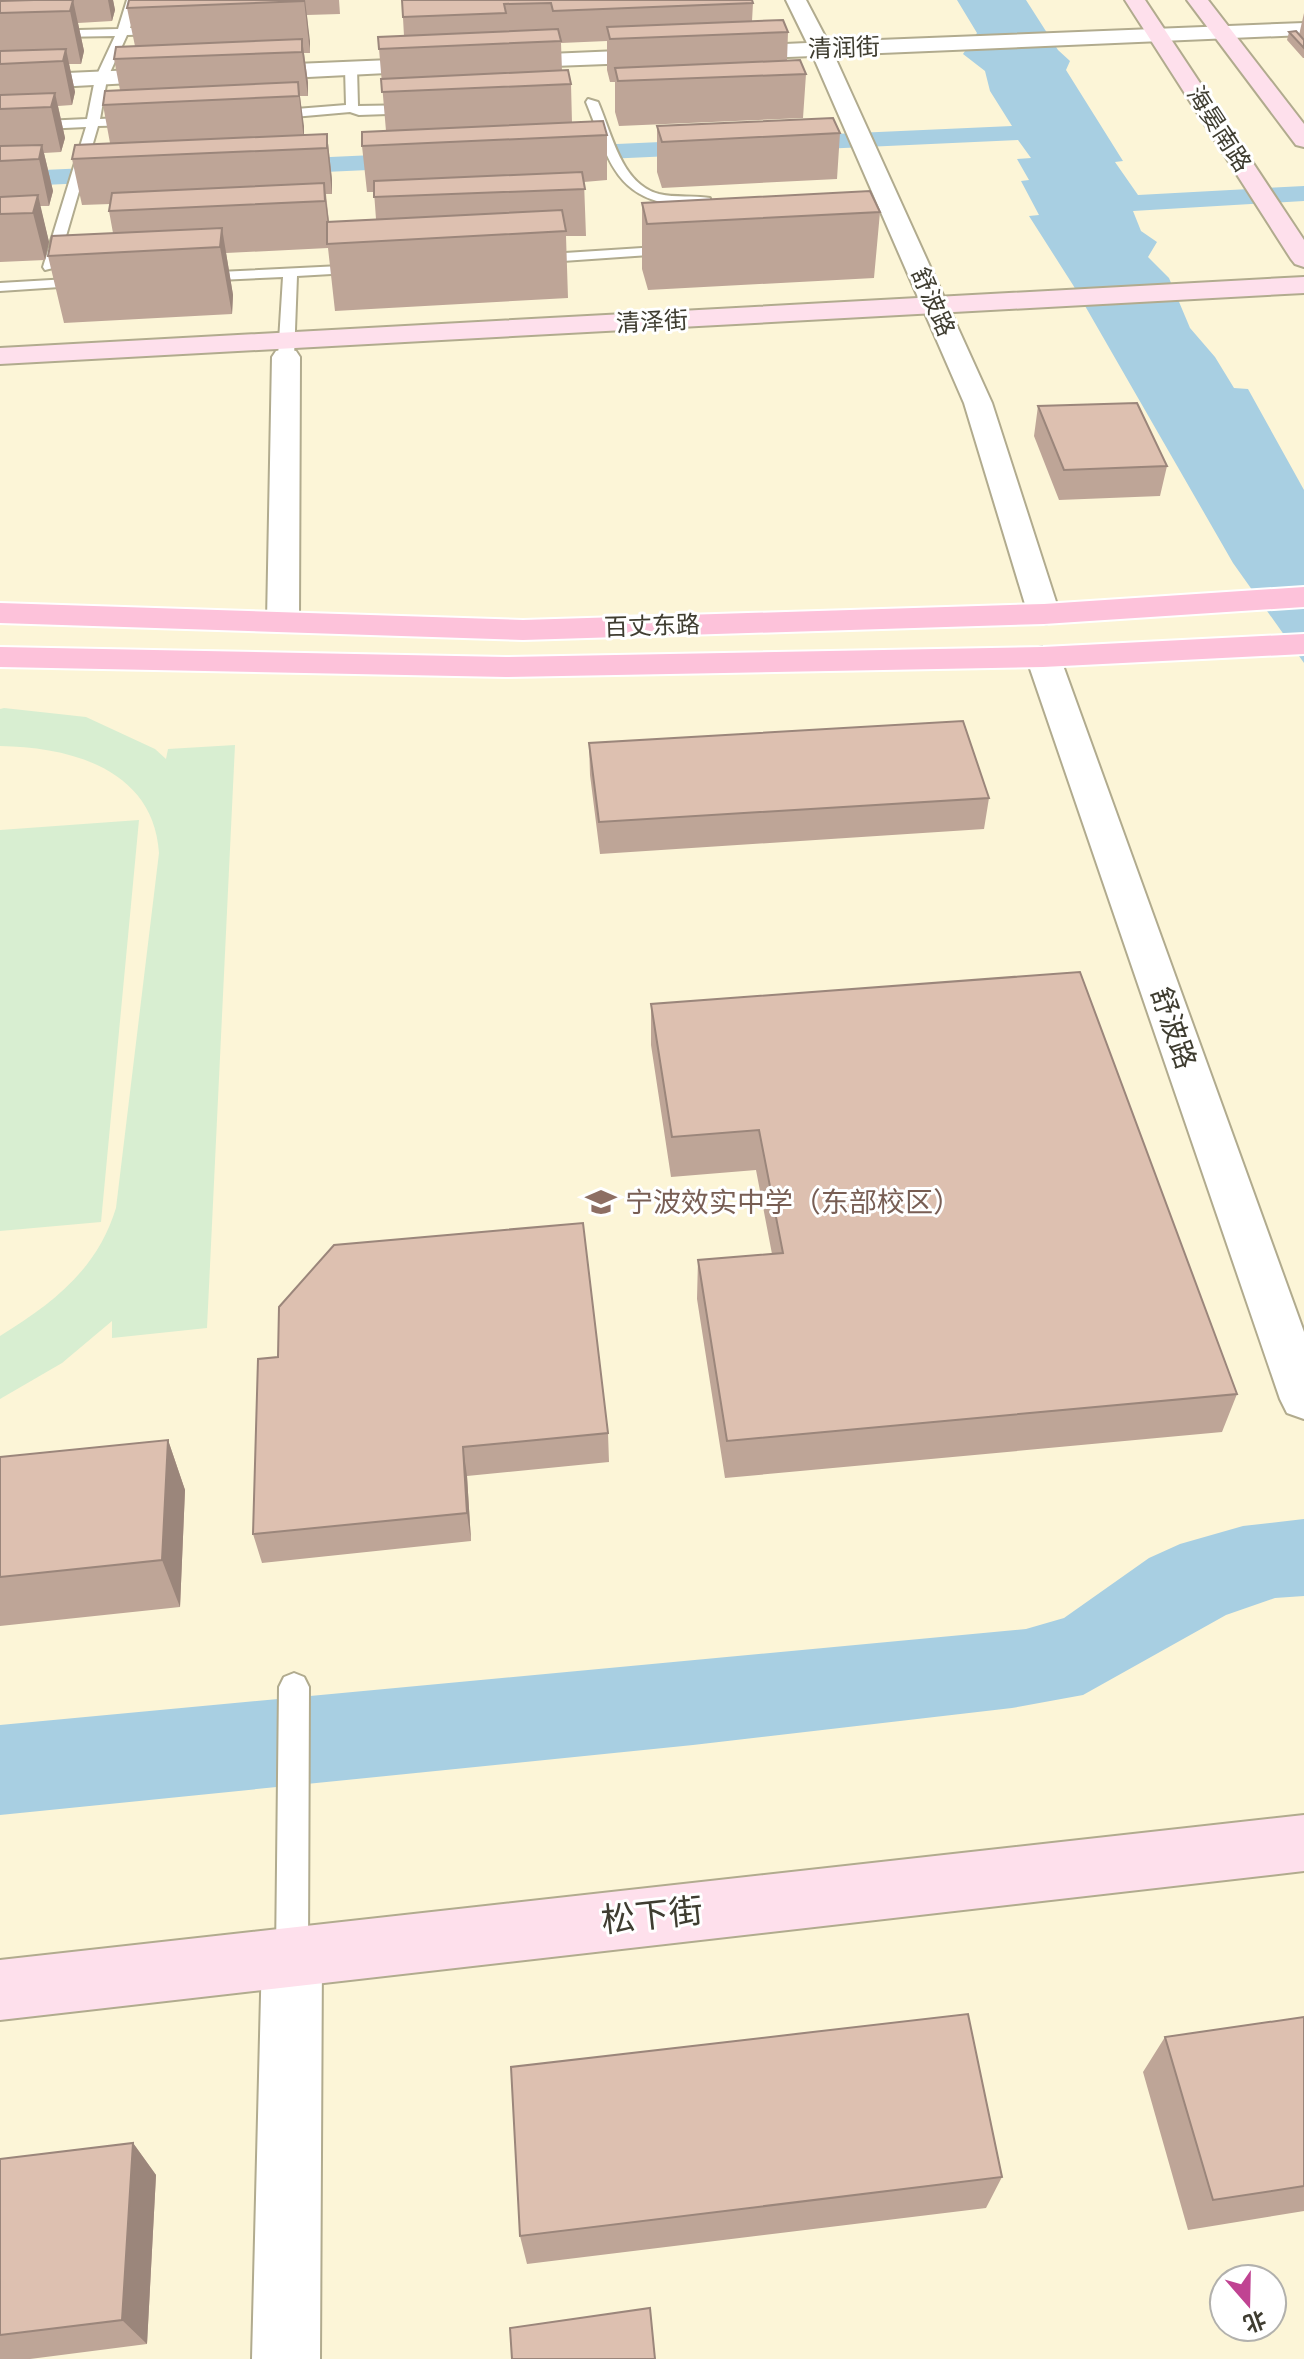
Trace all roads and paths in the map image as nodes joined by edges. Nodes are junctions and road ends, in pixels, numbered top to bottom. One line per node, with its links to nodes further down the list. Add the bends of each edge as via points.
1 (133, 0): 8 (lane)
2 (796, 0): 11 (street, 舒波路)
3 (1135, 0): 10 (street, 海晏南路)
4 (1197, 0): 7 (street)
5 (1304, 29): 7 (street, 清润街)
6 (182, 30): 8 (lane)
7 (1223, 32): 10 (street, 清润街); 24 (street)
8 (123, 33): 9 (lane); 15 (lane)
9 (0, 35)
10 (1157, 35): 11 (street, 清润街); 27 (street, 海晏南路)
11 (821, 49): 12 (street, 清润街); 37 (street, 舒波路)
12 (351, 68): 13 (street, 清润街); 18 (lane)
13 (226, 73)
14 (195, 75): 15 (street)
15 (101, 79): 16 (street); 22 (lane)
16 (0, 83)
17 (576, 103): 25 (lane, via 599,102 623,174 635,191 678,202)
18 (352, 108): 19 (lane); 20 (lane)
19 (437, 108)
20 (264, 115)
21 (155, 120): 22 (lane)
22 (93, 123): 23 (lane); 33 (lane)
23 (0, 127)
24 (1304, 140)
25 (726, 200)
26 (689, 249): 28 (lane)
27 (1304, 259)
28 (514, 260)
29 (370, 269): 30 (lane)
30 (290, 273): 31 (lane); 38 (lane)
31 (183, 278)
32 (106, 281): 33 (lane)
33 (45, 284): 35 (lane)
34 (1304, 285): 37 (street, 清泽街)
35 (0, 287)
36 (1304, 302): 37 (street, 清泽街)
37 (938, 314): 38 (street, 清泽街); 43 (street, 舒波路, via 978,403)
38 (286, 349): 39 (street, 清泽街); 40 (street, 清泽街); 44 (street)
39 (0, 356)
40 (0, 372)
41 (1304, 597): 43 (main road, 百丈东路)
42 (0, 613): 44 (main road, 百丈东路)
43 (1044, 614): 44 (main road, 百丈东路, via 523,630)
44 (283, 621)
45 (1304, 644): 47 (main road, 百丈东路)
46 (0, 657): 47 (main road, 百丈东路, via 506,667)
47 (1043, 657): 48 (street, 舒波路)
48 (1304, 1399)
49 (294, 1687): 51 (lane)
50 (1304, 1843): 51 (street, 松下街)
51 (292, 1955): 52 (street, 松下街); 53 (street)
52 (0, 1990)
53 (286, 2359)

